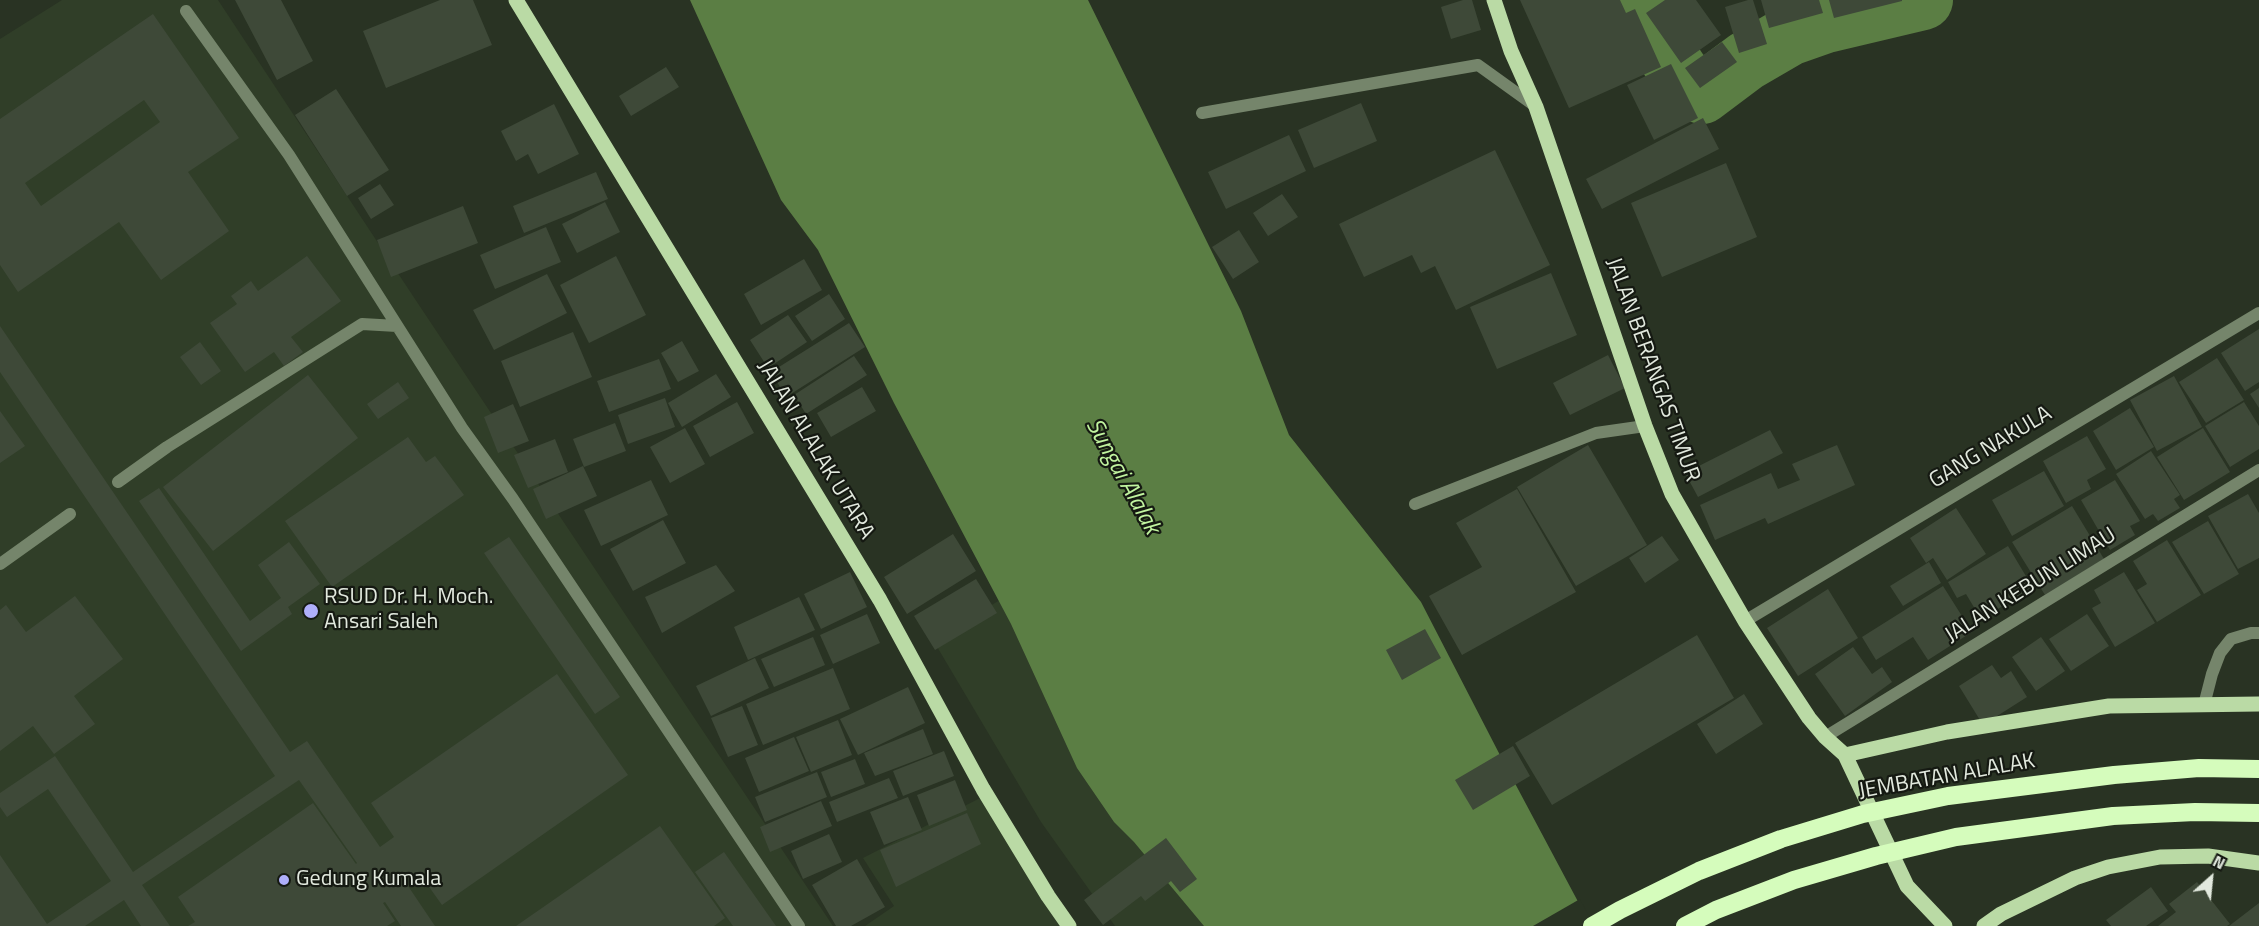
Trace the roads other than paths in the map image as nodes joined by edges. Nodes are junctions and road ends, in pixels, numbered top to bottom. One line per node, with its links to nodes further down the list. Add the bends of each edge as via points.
1 (516, 0): 24 (main road, JALAN ALALAK UTARA, via 880,600 983,789)
2 (1494, 0): 4 (main road, JALAN BERANGAS TIMUR)
3 (186, 11): 7 (street, via 289,155)
4 (1536, 107): 5 (street, via 1478,65); 8 (main road, JALAN BERANGAS TIMUR)
5 (1202, 113)
6 (2259, 313): 14 (street, GANG NAKULA)
7 (397, 326): 10 (street, via 362,324); 23 (street)
8 (1645, 426): 11 (street, via 1596,433); 14 (main road, JALAN BERANGAS TIMUR, via 1672,494)
9 (2259, 470): 18 (street, JALAN KEBUN LIMAU)
10 (118, 482)
11 (1415, 504)
12 (70, 514): 13 (street)
13 (0, 564)
14 (1744, 621): 18 (main road, JALAN BERANGAS TIMUR)
15 (2259, 633): 17 (street, via 2231,639 2220,653)
16 (2259, 704): 17 (main road)
17 (2204, 705): 19 (main road, via 2109,706 1947,732)
18 (1825, 737): 19 (main road, JALAN BERANGAS TIMUR)
19 (1845, 755): 27 (main road, via 1907,886)
20 (2259, 769): 25 (highway, JEMBATAN ALALAK, via 2199,768 2114,775 1948,796 1863,814 1781,839 1699,871)
21 (2259, 813): 26 (highway, via 2113,816 1956,837 1794,880)
22 (2259, 863): 28 (main road, via 2208,856 2160,857 2108,867 2075,878)
23 (799, 926)
24 (1069, 926)
25 (1592, 926)
26 (1685, 926)
27 (1944, 926)
28 (1984, 926)

